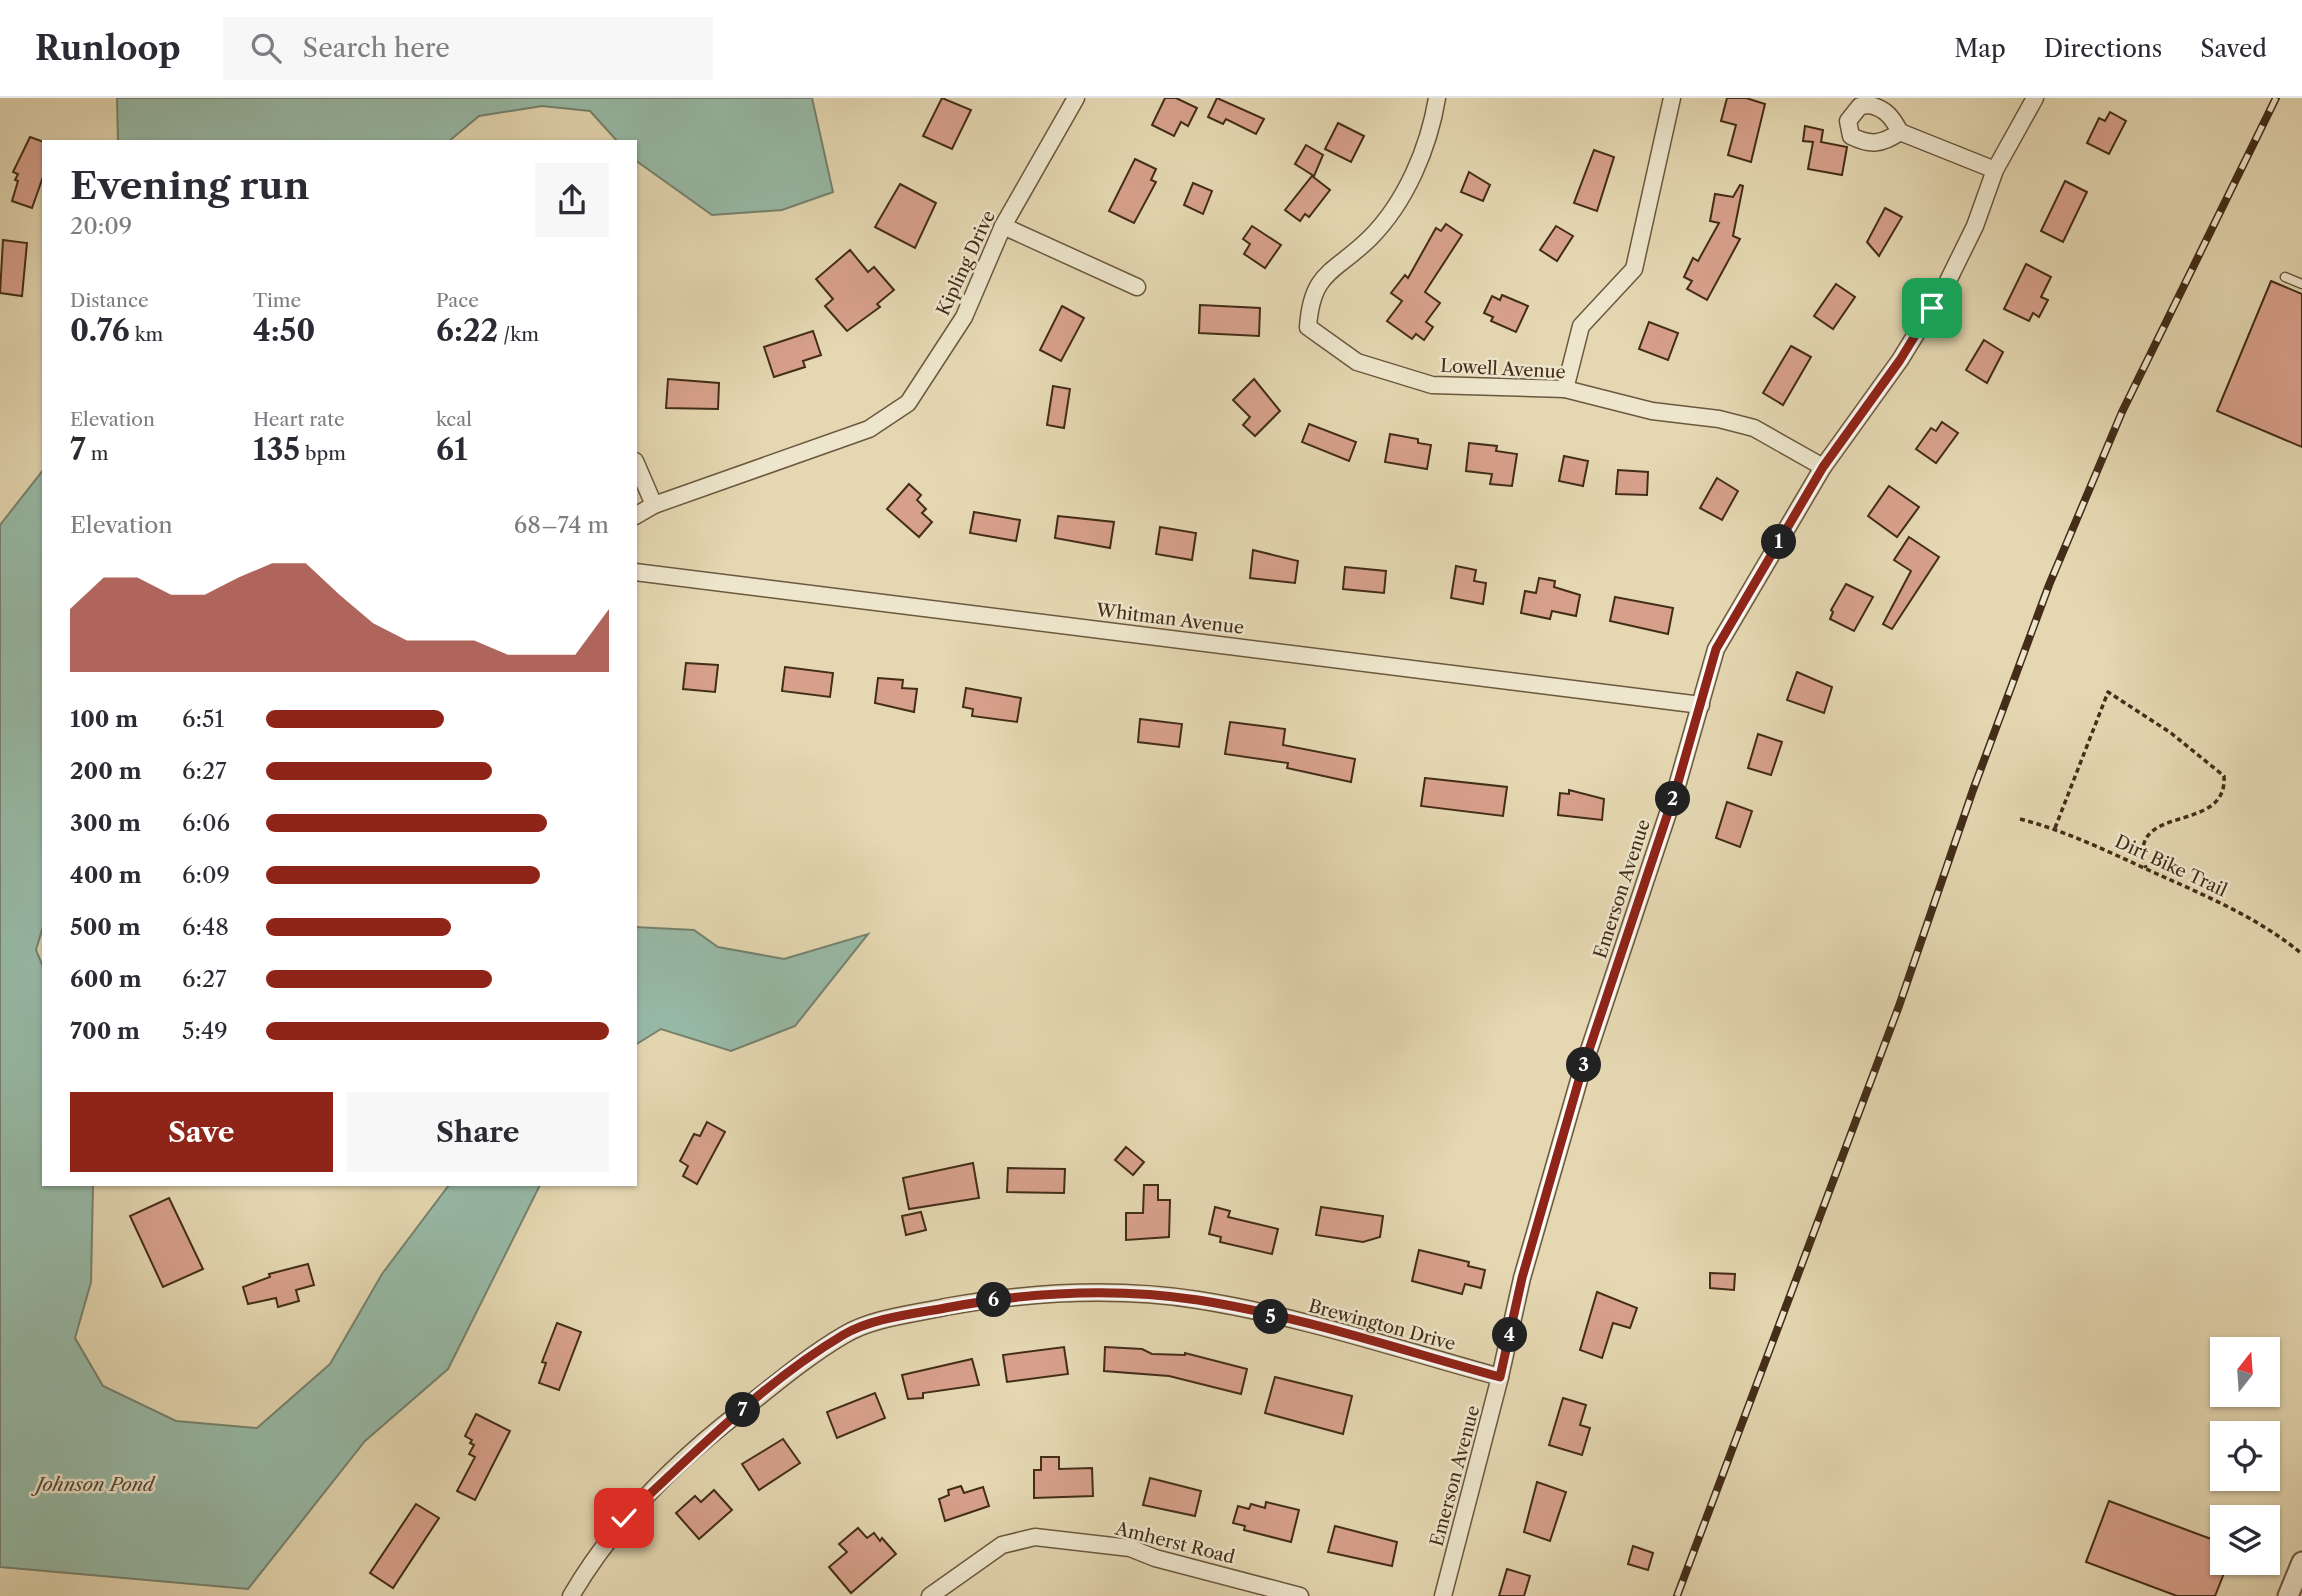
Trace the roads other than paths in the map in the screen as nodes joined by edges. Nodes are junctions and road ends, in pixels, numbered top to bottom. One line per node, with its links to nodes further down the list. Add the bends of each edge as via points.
1 (1076, 98): 7 (street, Kipling Drive)
2 (1437, 98): 11 (street, Lowell Avenue, via 1433,126 1413,173 1370,238 1324,276 1310,300 1308,327 1357,362 1432,386)
3 (1672, 98): 11 (street, via 1634,269 1581,327)
4 (2035, 98): 6 (street, Emerson Avenue)
5 (1900, 132): 6 (street)
6 (1995, 170): 13 (street, Emerson Avenue, via 1975,226 1945,286 1900,360)
7 (1003, 226): 10 (street); 14 (street, Kipling Drive, via 964,317 908,403 869,429)
8 (2285, 277): 9 (lane)
9 (2302, 284)
10 (1137, 287)
11 (1565, 389): 13 (street, Lowell Avenue, via 1652,411 1754,428)
12 (637, 466): 14 (street)
13 (1823, 467): 17 (street, Emerson Avenue, via 1716,649)
14 (654, 505): 15 (street, Kipling Drive)
15 (637, 515)
16 (637, 572): 17 (street, Whitman Avenue)
17 (1701, 705): 18 (street, Emerson Avenue, via 1579,1080 1522,1278)
18 (1500, 1377): 20 (street, Brewington Drive, via 1199,1300 1124,1293 1034,1293 904,1315 845,1334 719,1428 624,1518); 23 (street, Emerson Avenue)
19 (2302, 1562): 24 (street)
20 (570, 1596)
21 (930, 1596): 22 (street, Amherst Road, via 1002,1545 1035,1537 1130,1548)
22 (1300, 1596)
23 (1443, 1596)
24 (2288, 1596)

